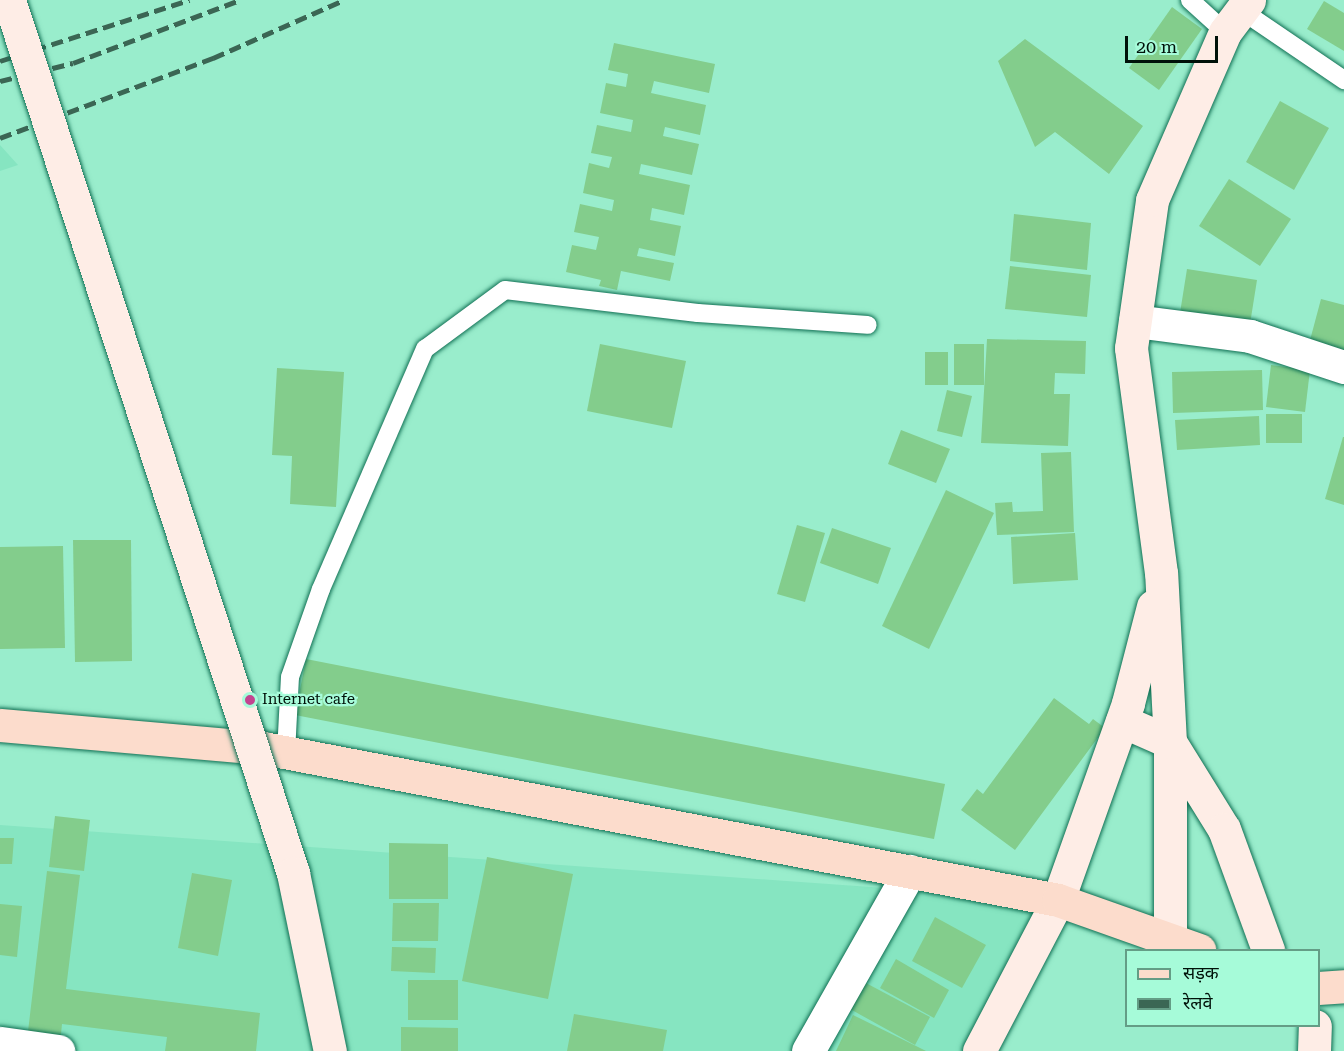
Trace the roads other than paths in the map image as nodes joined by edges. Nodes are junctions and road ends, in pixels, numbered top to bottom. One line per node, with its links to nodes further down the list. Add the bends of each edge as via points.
1 (9, 0): 22 (street, bridge, via 293,873)
2 (1190, 0): 3 (lane)
3 (1238, 14): 4 (lane); 5 (street, via 1152,200)
4 (1344, 80)
5 (1135, 321): 7 (street, via 1250,336); 8 (street, via 1131,348)
6 (868, 325): 12 (lane, via 698,313 505,290 425,350 321,589 290,677)
7 (1344, 367)
8 (1161, 573): 9 (street); 11 (street)
9 (1122, 721): 11 (street); 14 (street)
10 (0, 725): 12 (main road)
11 (1170, 742): 15 (street); 16 (street, via 1224,829)
12 (286, 753): 13 (main road)
13 (910, 871): 14 (main road); 23 (street)
14 (1058, 900): 15 (main road); 24 (street)
15 (1184, 946)
16 (1267, 949)
17 (1344, 987): 18 (main road)
18 (1320, 988)
19 (1315, 1027): 25 (street)
20 (0, 1043): 21 (street)
21 (58, 1051)
22 (330, 1051)
23 (808, 1051)
24 (979, 1051)
25 (1314, 1051)

